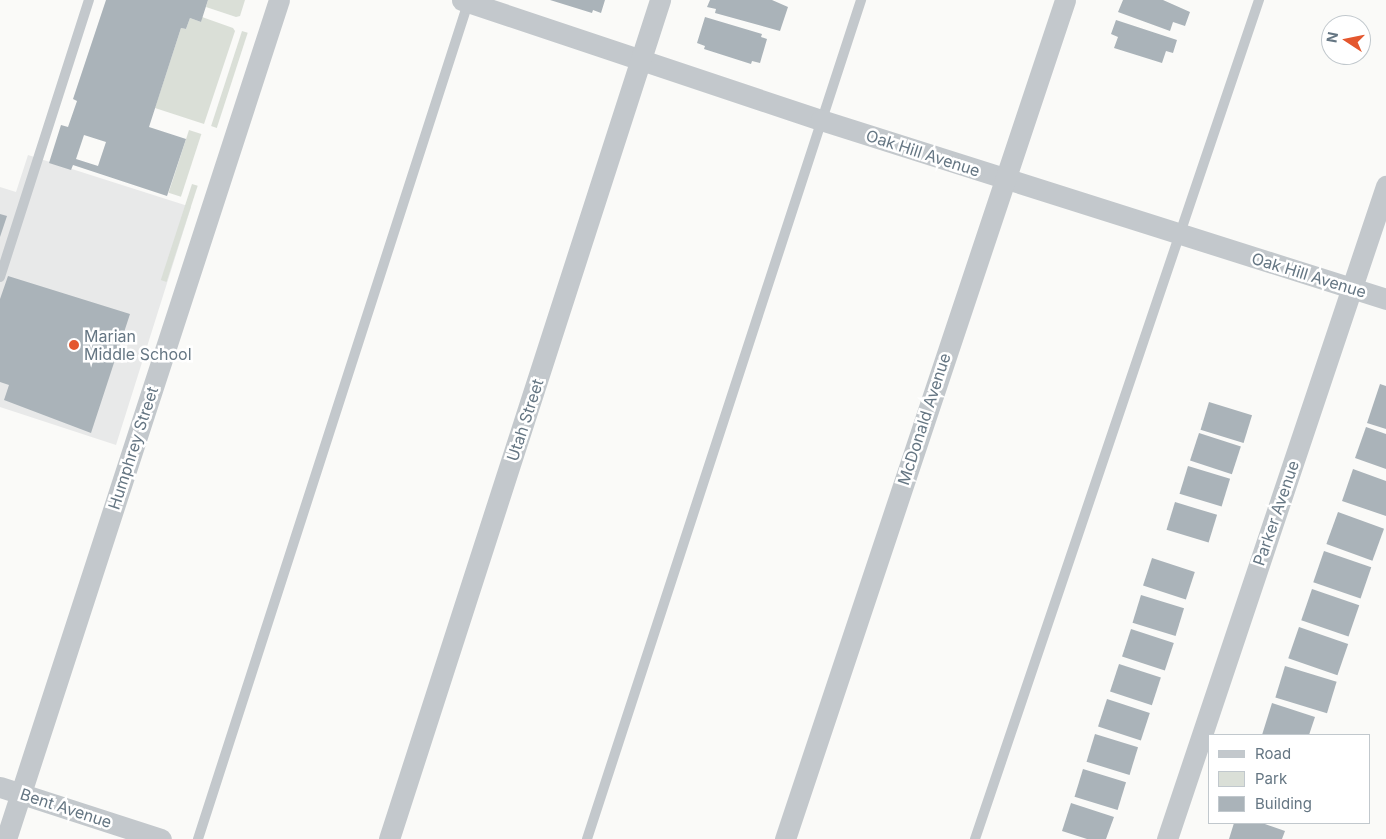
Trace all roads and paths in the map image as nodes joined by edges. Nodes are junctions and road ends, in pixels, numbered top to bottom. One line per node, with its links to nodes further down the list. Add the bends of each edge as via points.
1 (89, 0): 13 (lane)
2 (279, 0): 17 (street, Humphrey Street)
3 (660, 0): 8 (street, Utah Street)
4 (861, 0): 9 (lane)
5 (1065, 0): 10 (street, McDonald Avenue)
6 (1259, 0): 12 (lane)
7 (467, 1): 8 (street, Oak Hill Avenue); 20 (lane)
8 (640, 61): 9 (street, Oak Hill Avenue); 21 (street, Utah Street)
9 (821, 120): 10 (street, Oak Hill Avenue); 22 (lane)
10 (1005, 179): 12 (street, Oak Hill Avenue); 23 (street, McDonald Avenue)
11 (1386, 186): 14 (street, Parker Avenue)
12 (1178, 234): 14 (street, Oak Hill Avenue); 24 (lane)
13 (0, 276)
14 (1352, 288): 15 (street, Oak Hill Avenue); 25 (street, Parker Avenue)
15 (1386, 299)
16 (0, 787): 17 (street, Bent Avenue)
17 (21, 793): 18 (street, Humphrey Street); 19 (street, Bent Avenue)
18 (6, 839)
19 (161, 839)
20 (198, 839)
21 (390, 839)
22 (587, 839)
23 (785, 839)
24 (975, 839)
25 (1167, 839)

